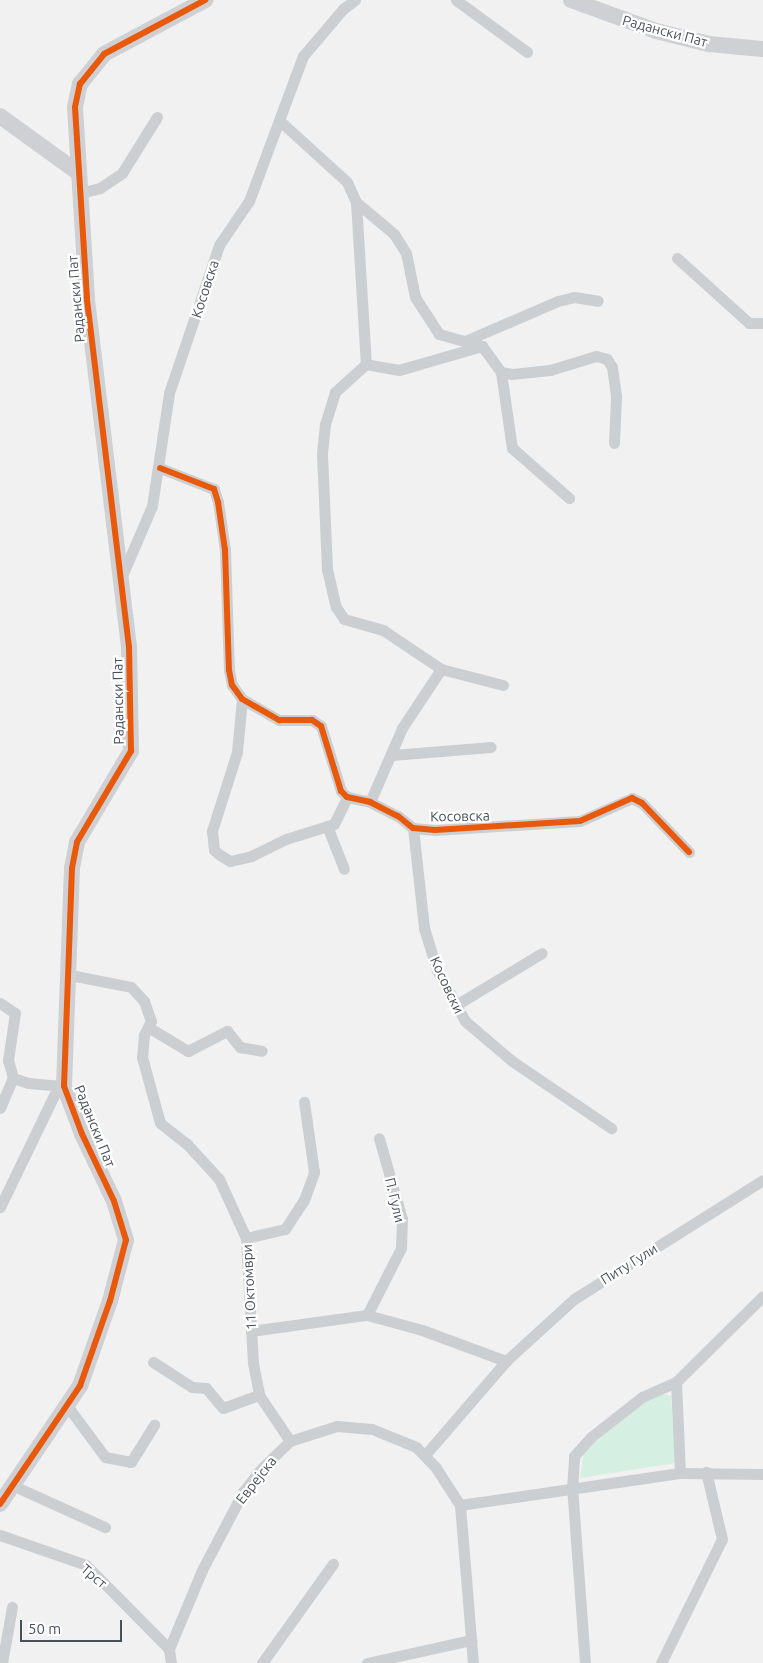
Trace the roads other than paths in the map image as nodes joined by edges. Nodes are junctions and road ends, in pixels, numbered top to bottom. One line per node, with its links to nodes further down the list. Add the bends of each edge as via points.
1 (204, 0): 11 (street, Радански Пат, via 119,44 91,68 80,84 75,107)
2 (355, 0): 10 (street, Косовска, via 303,56)
3 (456, 0): 7 (street)
4 (571, 0): 5 (street, Радански Пат)
5 (589, 5): 6 (street, Радански Пат, via 709,44)
6 (763, 49)
7 (527, 52)
8 (0, 116): 11 (street)
9 (158, 116): 12 (street, via 122,173 100,188)
10 (280, 121): 13 (street, via 346,182); 22 (street, Косовска, via 249,201 220,245 169,393 160,444)
11 (77, 172): 12 (street, Радански Пат)
12 (81, 193): 24 (street, Радански Пат, via 87,298)
13 (356, 202): 17 (street, via 394,234 406,254 414,297 440,334); 19 (street)
14 (677, 258): 16 (street, via 749,323)
15 (598, 302): 17 (street, via 574,297 558,301)
16 (763, 322)
17 (465, 341): 18 (street)
18 (482, 346): 19 (street, via 399,370); 20 (street)
19 (366, 364): 25 (street, via 335,392 325,424 322,454 327,569 336,607 344,619 383,630)
20 (501, 372): 21 (street, via 550,370 596,356 607,359 612,367 616,397); 23 (street, via 512,448)
21 (614, 443)
22 (160, 468): 24 (street, Косовска, via 152,506); 27 (street, via 214,489 226,550 228,670 232,685)
23 (569, 498)
24 (119, 581): 37 (street, Радански Пат, via 129,647 131,751 77,842 72,868)
25 (441, 669): 26 (street); 29 (street, via 402,728)
26 (503, 685)
27 (242, 699): 30 (street, via 279,720 312,720 321,726 341,791); 32 (street, via 237,752 212,831 214,850 230,860 240,858)
28 (491, 747): 29 (street)
29 (392, 755): 31 (street)
30 (347, 796): 31 (street, Косовска); 32 (street, via 338,820)
31 (370, 802): 33 (street, Косовска, via 398,816)
32 (327, 826): 35 (street)
33 (413, 828): 34 (street, Косовска, via 480,828 580,821 632,798 642,802); 39 (street, Косовски, via 424,928 437,970)
34 (688, 852)
35 (344, 869)
36 (542, 953): 39 (street)
37 (70, 976): 40 (street, 11 Октомври, via 131,987 144,1001 150,1021); 43 (street, Радански Пат)
38 (0, 1003): 42 (street, via 15,1013 8,1060)
39 (456, 1005): 46 (street, Косовски, via 465,1021 512,1062)
40 (148, 1027): 41 (street, via 188,1051 227,1031 240,1047); 50 (street, 11 Октомври, via 142,1057 160,1123 186,1143 219,1179)
41 (262, 1051)
42 (13, 1078): 43 (street); 45 (street)
43 (61, 1086): 49 (street); 58 (street, Радански Пат, via 114,1201 126,1240 107,1311 80,1386)
44 (304, 1102): 50 (street, via 314,1172 304,1200 285,1229)
45 (0, 1108)
46 (612, 1128)
47 (379, 1138): 52 (street, П. Гули, via 402,1219 401,1248)
48 (763, 1180): 54 (street, Питу Гули, via 574,1299)
49 (0, 1207)
50 (246, 1238): 53 (street, 11 Октомври)
51 (763, 1296): 56 (street)
52 (367, 1315): 53 (street); 54 (street, via 422,1330)
53 (251, 1331): 57 (street, 11 Октомври, via 252,1363)
54 (506, 1361): 61 (street, Питу Гули)
55 (154, 1362): 57 (street, via 192,1387 206,1388 223,1408)
56 (676, 1382): 63 (street); 66 (street, via 642,1397 579,1447 574,1456)
57 (259, 1395): 60 (street, 11 Октомври)
58 (68, 1407): 59 (street, via 105,1457 131,1462); 65 (street, Радански Пат)
59 (154, 1425)
60 (290, 1441): 61 (street, Еврејска, via 337,1426 356,1426 394,1436); 74 (street, Еврејска, via 262,1468 228,1518)
61 (425, 1455): 68 (street, Еврејска)
62 (706, 1472): 63 (street); 64 (street); 81 (street, via 722,1539)
63 (680, 1473): 66 (street)
64 (763, 1474)
65 (14, 1486): 67 (street, Радански Пат); 69 (street)
66 (572, 1488): 68 (street); 80 (street)
67 (0, 1504)
68 (460, 1504): 73 (street)
69 (105, 1527)
70 (0, 1535): 74 (street, Трст, via 86,1565)
71 (333, 1564): 77 (street)
72 (12, 1607): 75 (street)
73 (471, 1640): 78 (street); 79 (street)
74 (169, 1648): 76 (street, Еврејска)
75 (2, 1663)
76 (170, 1663)
77 (262, 1663)
78 (367, 1663)
79 (473, 1663)
80 (585, 1663)
81 (661, 1663)

